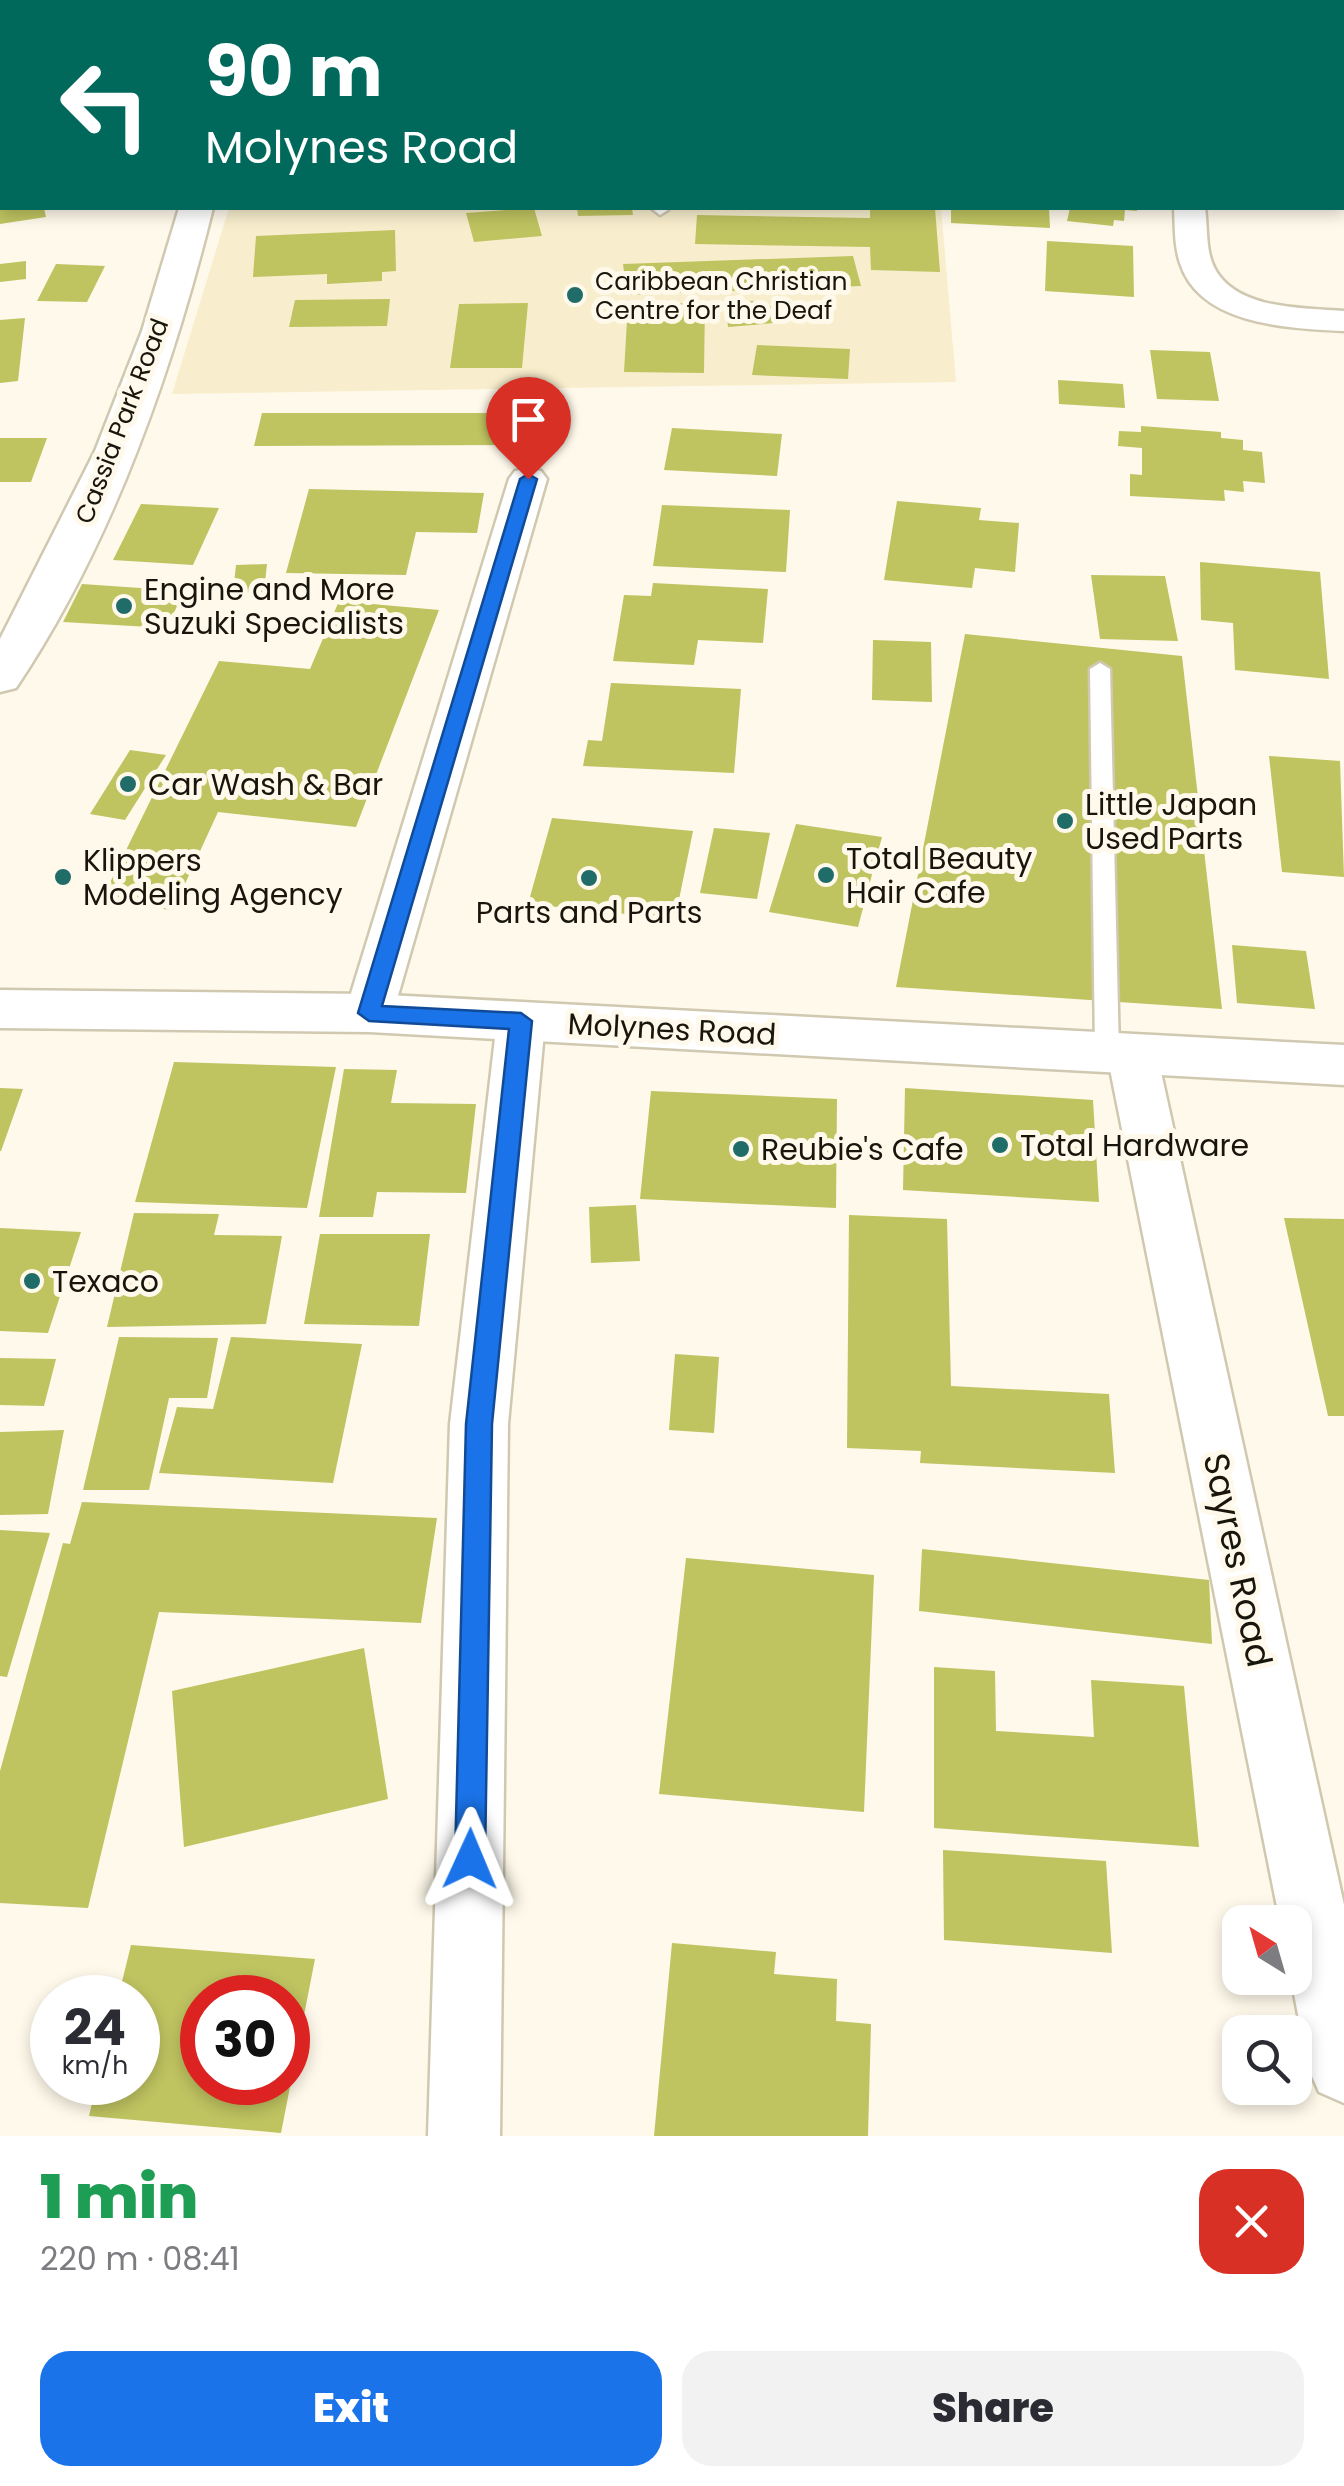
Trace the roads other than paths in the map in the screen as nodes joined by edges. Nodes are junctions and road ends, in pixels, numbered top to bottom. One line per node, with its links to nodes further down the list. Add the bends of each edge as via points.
1 (195, 210): 6 (main road, Cassia Park Road, via 110,470 62,572)
2 (1190, 210): 3 (street, via 1195,260 1217,290 1268,312)
3 (1344, 320)
4 (528, 479): 8 (street)
5 (1100, 669): 10 (lane)
6 (0, 678)
7 (0, 1009): 8 (main road, Molynes Road)
8 (369, 1013): 9 (main road, Molynes Road)
9 (521, 1021): 10 (main road, Molynes Road); 13 (street, via 479,1424)
10 (1120, 1053): 11 (main road, Molynes Road); 12 (street, Sayres Road)
11 (1344, 1064)
12 (1344, 2067)
13 (464, 2136)

